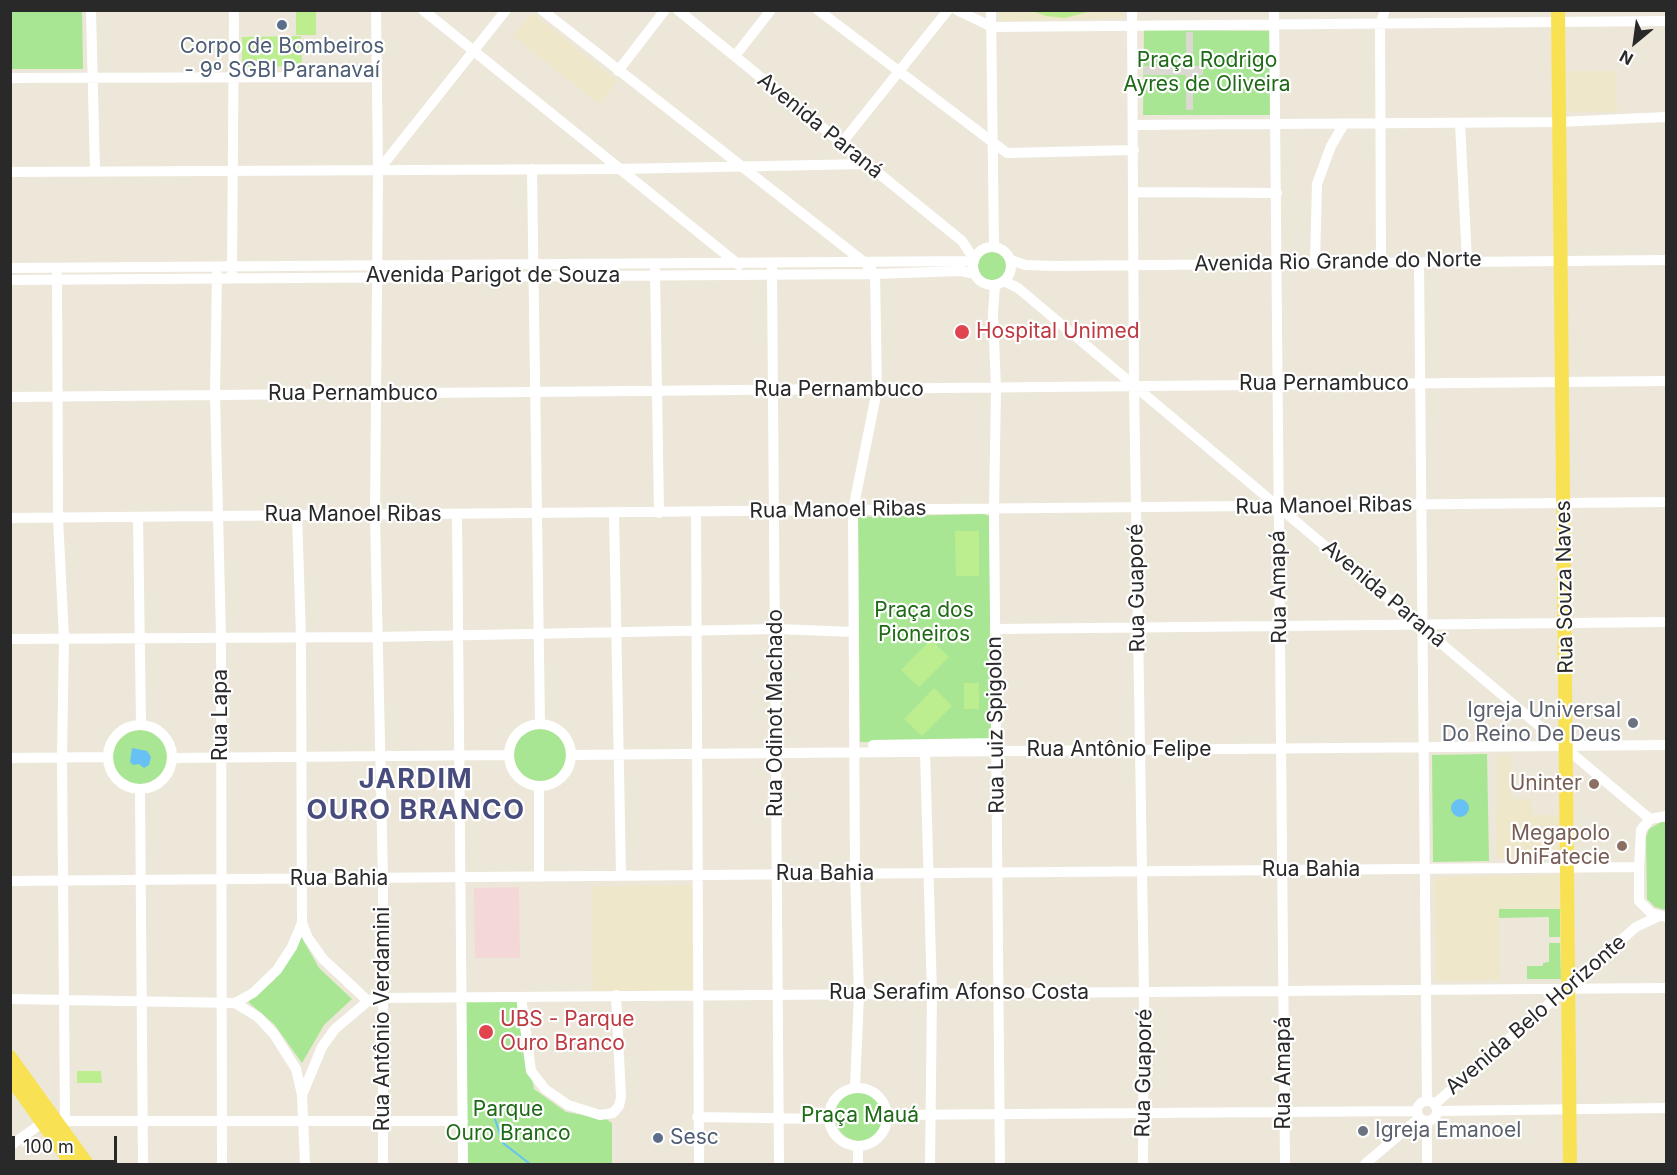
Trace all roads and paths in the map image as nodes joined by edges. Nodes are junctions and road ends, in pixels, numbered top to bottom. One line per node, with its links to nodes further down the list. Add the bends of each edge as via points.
1 (91, 10): 30 (street)
2 (234, 10): 27 (street)
3 (376, 10): 28 (street, Rua Antônio Verdamini)
4 (423, 10): 23 (street)
5 (506, 10): 23 (street)
6 (542, 10): 25 (street)
7 (665, 10): 25 (street)
8 (678, 10): 24 (street, Avenida Paraná)
9 (771, 10): 24 (street)
10 (818, 10): 26 (street)
11 (948, 10): 26 (street)
12 (957, 10): 21 (street)
13 (992, 10): 21 (street)
14 (1132, 10): 22 (street, Rua Guaporé)
15 (1274, 10): 20 (street, Rua Amapá)
16 (1385, 10): 19 (street)
17 (1559, 16): 18 (street); 19 (street); 33 (main road, Rua Souza Naves)
18 (1666, 21)
19 (1380, 25): 20 (street); 32 (street)
20 (1274, 26): 22 (street); 34 (street, Rua Amapá)
21 (992, 27): 22 (street); 39 (street)
22 (1132, 27): 37 (street, Rua Guaporé)
23 (474, 52): 43 (street); 47 (street)
24 (735, 56): 38 (street, Avenida Paraná)
25 (618, 71): 42 (street)
26 (900, 73): 38 (street); 39 (street)
27 (235, 76): 28 (street); 30 (street); 46 (street)
28 (377, 77): 47 (street, Rua Antônio Verdamini)
29 (10, 78): 30 (street)
30 (93, 78): 45 (street)
31 (1666, 117): 33 (street)
32 (1382, 122): 35 (street); 36 (street); 64 (street)
33 (1559, 122): 35 (street); 53 (main road, Rua Souza Naves)
34 (1276, 123): 36 (street); 37 (street); 50 (street, Rua Amapá)
35 (1460, 123): 57 (street)
36 (1344, 124): 63 (street, via 1317,184)
37 (1133, 125): 40 (street, Rua Guaporé)
38 (841, 144): 41 (street, Avenida Paraná)
39 (994, 145): 40 (street, via 1007,153); 52 (street)
40 (1134, 150): 49 (street, Rua Guaporé)
41 (866, 164): 42 (street); 51 (street, Avenida Paraná)
42 (738, 166): 43 (street); 60 (street)
43 (618, 169): 44 (street); 58 (street)
44 (532, 170): 47 (street); 65 (street)
45 (95, 171): 46 (street); 48 (street)
46 (232, 171): 47 (street); 69 (street)
47 (378, 171): 67 (street, Rua Antônio Verdamini)
48 (10, 172)
49 (1134, 192): 50 (street); 68 (street, Rua Guaporé)
50 (1277, 193): 66 (street, Rua Amapá)
51 (963, 241): 52 (street, Avenida Paraná); 54 (street, Avenida Paraná)
52 (989, 247): 54 (street); 55 (street, via 1005,251)
53 (1560, 259): 56 (street, Avenida Rio Grande do Norte); 57 (street, Avenida Rio Grande do Norte); 86 (main road, Rua Souza Naves)
54 (974, 260): 60 (street, Avenida Parigot de Souza); 76 (street)
55 (1011, 260): 68 (street, Avenida Rio Grande do Norte, via 1025,265); 84 (street, via 1011,269)
56 (1666, 260)
57 (1467, 261): 61 (street, Avenida Rio Grande do Norte)
58 (738, 262): 59 (street, Avenida Parigot de Souza); 62 (street, Avenida Parigot de Souza); 73 (street)
59 (772, 262): 60 (street, Avenida Parigot de Souza); 74 (street, Rua Odinot Machado)
60 (864, 262): 75 (street)
61 (1419, 262): 64 (street, Avenida Rio Grande do Norte); 87 (street)
62 (655, 263): 65 (street, Avenida Parigot de Souza); 77 (street)
63 (1316, 263): 64 (street, Avenida Rio Grande do Norte); 66 (street, Avenida Rio Grande do Norte)
64 (1381, 263)
65 (533, 264): 67 (street, Avenida Parigot de Souza); 78 (street)
66 (1276, 264): 68 (street, Avenida Rio Grande do Norte); 88 (street, Rua Amapá)
67 (376, 265): 69 (street, Avenida Parigot de Souza); 79 (street, Rua Antônio Verdamini)
68 (1134, 265): 89 (street, Rua Guaporé)
69 (232, 266): 70 (street, Avenida Parigot de Souza); 81 (street)
70 (217, 267): 72 (street, Avenida Parigot de Souza); 80 (street, Rua Lapa)
71 (10, 268): 72 (street, Avenida Parigot de Souza)
72 (57, 268): 83 (street)
73 (739, 274): 74 (street, Avenida Parigot de Souza); 77 (street, Avenida Parigot de Souza)
74 (772, 274): 75 (street, Avenida Parigot de Souza); 92 (street, Rua Odinot Machado)
75 (875, 274): 76 (street, Avenida Parigot de Souza); 91 (street)
76 (975, 274): 84 (street, via 981,282)
77 (655, 275): 78 (street, Avenida Parigot de Souza); 94 (street)
78 (533, 276): 79 (street, Avenida Parigot de Souza); 93 (street)
79 (376, 277): 81 (street, Avenida Parigot de Souza); 95 (street, Rua Antônio Verdamini)
80 (217, 279): 81 (street, Avenida Parigot de Souza); 83 (street, Avenida Parigot de Souza); 96 (street, Rua Lapa)
81 (232, 279)
82 (10, 280): 83 (street, Avenida Parigot de Souza)
83 (57, 280): 97 (street)
84 (999, 283): 89 (street, Avenida Paraná, via 1018,288); 90 (street, Rua Luiz Spigolon, via 993,313)
85 (1666, 381): 86 (street, Rua Pernambuco)
86 (1562, 383): 87 (street, Rua Pernambuco); 100 (main road, Rua Souza Naves)
87 (1419, 384): 88 (street, Rua Pernambuco); 101 (street)
88 (1278, 385): 89 (street, Rua Pernambuco); 102 (street, Rua Amapá)
89 (1134, 386): 90 (street, Rua Pernambuco); 102 (street, Avenida Paraná); 103 (street, Rua Guaporé)
90 (996, 389): 91 (street, Rua Pernambuco); 104 (street, Rua Luiz Spigolon)
91 (877, 390): 92 (street, Rua Pernambuco); 105 (street)
92 (774, 391): 94 (street, Rua Pernambuco); 106 (street, Rua Odinot Machado)
93 (534, 392): 94 (street, Rua Pernambuco); 95 (street, Rua Pernambuco); 112 (street)
94 (657, 392): 109 (street)
95 (377, 394): 96 (street, Rua Pernambuco); 110 (street, Rua Antônio Verdamini)
96 (215, 395): 97 (street, Rua Pernambuco); 113 (street, Rua Lapa)
97 (57, 396): 98 (street, Rua Pernambuco); 117 (street)
98 (10, 397)
99 (1666, 502): 100 (street, Rua Manoel Ribas)
100 (1563, 503): 101 (street, Rua Manoel Ribas); 119 (main road, Rua Souza Naves)
101 (1421, 505): 102 (street, Rua Manoel Ribas); 120 (street)
102 (1278, 506): 103 (street, Rua Manoel Ribas); 120 (street, Avenida Paraná); 121 (street, Rua Amapá)
103 (1136, 508): 104 (street, Rua Manoel Ribas); 122 (street, Rua Guaporé)
104 (994, 509): 105 (street, Rua Manoel Ribas); 124 (street, Rua Luiz Spigolon)
105 (853, 510): 106 (street, Rua Manoel Ribas); 127 (street)
106 (775, 511): 107 (street, Rua Manoel Ribas); 123 (street, Rua Odinot Machado)
107 (696, 512): 109 (street, Rua Manoel Ribas); 125 (street)
108 (614, 513): 109 (street, Rua Manoel Ribas); 112 (street, Rua Manoel Ribas); 126 (street)
109 (659, 513)
110 (375, 515): 111 (street, Rua Manoel Ribas); 114 (street, Rua Manoel Ribas); 132 (street, Rua Antônio Verdamini)
111 (457, 515): 112 (street, Rua Manoel Ribas); 129 (street)
112 (535, 515): 128 (street)
113 (217, 516): 114 (street, Rua Manoel Ribas); 115 (street, Rua Manoel Ribas); 130 (street, Rua Lapa)
114 (297, 516): 131 (street)
115 (138, 517): 117 (street, Rua Manoel Ribas); 133 (street)
116 (10, 518): 117 (street, Rua Manoel Ribas)
117 (58, 518): 134 (street)
118 (1666, 622): 119 (street)
119 (1564, 623): 120 (street); 139 (main road, Rua Souza Naves)
120 (1422, 624): 121 (street); 139 (street, Avenida Paraná); 141 (street)
121 (1280, 626): 122 (street); 143 (street, Rua Amapá)
122 (1138, 628): 124 (street); 144 (street, Rua Guaporé)
123 (776, 629): 125 (street); 127 (street); 146 (street, Rua Odinot Machado)
124 (995, 629): 140 (street, Rua Luiz Spigolon)
125 (696, 630): 126 (street); 148 (street)
126 (616, 632): 128 (street); 147 (street)
127 (854, 632): 142 (street)
128 (538, 633): 129 (street); 137 (street)
129 (457, 635): 132 (street); 150 (street)
130 (220, 636): 131 (street); 133 (street); 157 (street, Rua Lapa)
131 (301, 636): 132 (street); 154 (street)
132 (377, 636): 149 (street, Rua Antônio Verdamini)
133 (140, 637): 134 (street); 136 (street)
134 (64, 638): 135 (street); 153 (street)
135 (10, 639)
136 (141, 724): 156 (street, via 121,730 109,747); 158 (street, via 160,731)
137 (540, 724): 151 (street, via 530,725 514,737); 152 (street, via 558,729 565,736)
138 (1666, 745): 139 (street, Rua Antônio Felipe)
139 (1566, 746): 141 (street, Rua Antônio Felipe); 162 (street, Avenida Paraná); 164 (main road, Rua Souza Naves)
140 (997, 747): 142 (street, Rua Antônio Felipe); 144 (street, Rua Antônio Felipe); 145 (street, Rua Antônio Felipe); 169 (street, Rua Luiz Spigolon)
141 (1423, 747): 143 (street, Rua Antônio Felipe); 165 (street)
142 (855, 749): 145 (street, Rua Antônio Felipe); 146 (street, Rua Antônio Felipe); 173 (street)
143 (1281, 749): 144 (street, Rua Antônio Felipe); 166 (street, Rua Amapá)
144 (1139, 750): 167 (street, Rua Guaporé)
145 (925, 752): 168 (street)
146 (777, 753): 148 (street, Rua Antônio Felipe); 172 (street, Rua Odinot Machado)
147 (618, 754): 148 (street, Rua Antônio Felipe); 152 (street, Rua Antônio Felipe); 170 (street)
148 (697, 754): 171 (street)
149 (380, 755): 150 (street); 154 (street); 177 (street, Rua Antônio Verdamini)
150 (459, 755): 151 (street); 175 (street)
151 (509, 755): 159 (street, via 514,773)
152 (571, 755): 159 (street, via 570,765 558,781)
153 (62, 757): 155 (street); 156 (street); 181 (street)
154 (300, 757): 157 (street); 176 (street)
155 (10, 758)
156 (107, 758): 160 (street, via 114,777)
157 (222, 758): 158 (street); 179 (street, Rua Lapa)
158 (173, 759): 160 (street, via 159,784)
159 (539, 786): 174 (street)
160 (140, 790): 178 (street)
161 (1666, 816): 162 (street)
162 (1650, 819): 163 (street, Avenida Belo Horizonte, via 1639,836)
163 (1639, 867): 164 (street, Rua Bahia); 182 (street, Avenida Belo Horizonte)
164 (1567, 868): 165 (street, Rua Bahia); 187 (main road, Rua Souza Naves)
165 (1425, 869): 166 (street, Rua Bahia); 188 (street)
166 (1282, 870): 167 (street, Rua Bahia); 190 (street, Rua Amapá)
167 (1141, 871): 169 (street, Rua Bahia); 189 (street, Rua Guaporé)
168 (927, 873): 169 (street, Rua Bahia); 173 (street, Rua Bahia); 195 (street)
169 (998, 873): 196 (street, Rua Luiz Spigolon)
170 (621, 874): 171 (street, Rua Bahia); 174 (street, Rua Bahia)
171 (698, 874): 172 (street, Rua Bahia); 192 (street)
172 (776, 874): 173 (street, Rua Bahia); 193 (street, Rua Odinot Machado)
173 (855, 874): 194 (street)
174 (539, 877): 175 (street, Rua Bahia)
175 (461, 878): 177 (street, Rua Bahia); 197 (street)
176 (302, 879): 177 (street, Rua Bahia); 179 (street, Rua Bahia); 184 (street)
177 (383, 879): 199 (street, Rua Antônio Verdamini)
178 (142, 880): 179 (street, Rua Bahia); 181 (street, Rua Bahia); 203 (street)
179 (222, 880): 204 (street, Rua Lapa)
180 (10, 881): 181 (street, Rua Bahia)
181 (63, 881): 201 (street)
182 (1639, 901): 183 (street, via 1646,910); 185 (street, Avenida Belo Horizonte)
183 (1663, 917): 185 (street, Avenida Belo Horizonte)
184 (302, 923): 202 (street, via 323,960); 205 (street, via 277,970 254,993)
185 (1636, 927): 187 (street, Avenida Belo Horizonte)
186 (1666, 988): 187 (street, Rua Serafim Afonso Costa)
187 (1568, 989): 188 (street, Rua Serafim Afonso Costa); 210 (street, Avenida Belo Horizonte); 212 (main road, Rua Souza Naves)
188 (1426, 990): 190 (street, Rua Serafim Afonso Costa); 210 (street)
189 (1144, 991): 190 (street, Rua Serafim Afonso Costa); 196 (street, Rua Serafim Afonso Costa); 215 (street, Rua Guaporé)
190 (1283, 991): 213 (street, Rua Amapá)
191 (616, 994): 192 (street, Rua Serafim Afonso Costa); 198 (street, Rua Serafim Afonso Costa); 198 (street, via 621,1098 613,1113 600,1115 568,1105 545,1089 531,1071)
192 (699, 994): 193 (street, Rua Serafim Afonso Costa); 218 (street)
193 (779, 994): 194 (street, Rua Serafim Afonso Costa); 219 (street, Rua Odinot Machado)
194 (859, 994): 195 (street, Rua Serafim Afonso Costa); 208 (street)
195 (932, 994): 196 (street, Rua Serafim Afonso Costa); 214 (street)
196 (999, 994): 217 (street, Rua Luiz Spigolon)
197 (462, 997): 198 (street, Rua Serafim Afonso Costa); 199 (street, Rua Serafim Afonso Costa); 223 (street)
198 (521, 997)
199 (382, 998): 202 (street, Rua Serafim Afonso Costa); 222 (street, Rua Antônio Verdamini)
200 (10, 999): 201 (street)
201 (63, 1000): 203 (street); 224 (street)
202 (368, 1001): 209 (street, Rua Serafim Afonso Costa, via 335,1029 322,1047)
203 (143, 1002): 204 (street); 225 (street)
204 (220, 1002): 205 (street); 226 (street, Rua Lapa)
205 (236, 1003): 209 (street, via 258,1017 274,1034 296,1069)
206 (10, 1057): 224 (main road)
207 (10, 1077): 224 (main road)
208 (855, 1087): 216 (street, via 874,1091); 221 (street, via 836,1098)
209 (302, 1095): 227 (street)
210 (1433, 1105): 212 (street); 220 (street, Avenida Belo Horizonte)
211 (1666, 1108): 212 (street)
212 (1569, 1109): 246 (main road, Rua Souza Naves)
213 (1284, 1112): 215 (street); 220 (street); 243 (street, Rua Amapá)
214 (930, 1114): 216 (street); 217 (street); 240 (street)
215 (1143, 1114): 217 (street); 242 (street, Rua Guaporé)
216 (888, 1115): 229 (street, via 880,1137)
217 (1000, 1115): 241 (street, Rua Luiz Spigolon)
218 (697, 1117): 219 (street); 237 (street)
219 (778, 1117): 221 (street); 238 (street, Rua Odinot Machado)
220 (1420, 1117): 244 (street); 245 (street)
221 (829, 1119): 229 (street, via 842,1141)
222 (383, 1121): 223 (street); 227 (street); 235 (street, Rua Antônio Verdamini)
223 (463, 1121): 236 (street)
224 (54, 1122): 225 (street); 228 (street); 230 (main road); 231 (main road)
225 (142, 1122): 226 (street); 232 (street)
226 (222, 1122): 227 (street); 233 (street, Rua Lapa)
227 (304, 1122): 234 (street)
228 (10, 1146)
229 (858, 1146): 239 (street)
230 (72, 1164)
231 (87, 1164)
232 (143, 1164)
233 (222, 1164)
234 (305, 1164)
235 (383, 1164)
236 (463, 1164)
237 (699, 1164)
238 (779, 1164)
239 (858, 1164)
240 (930, 1164)
241 (1000, 1164)
242 (1143, 1164)
243 (1285, 1164)
244 (1365, 1164)
245 (1427, 1164)
246 (1570, 1164)

